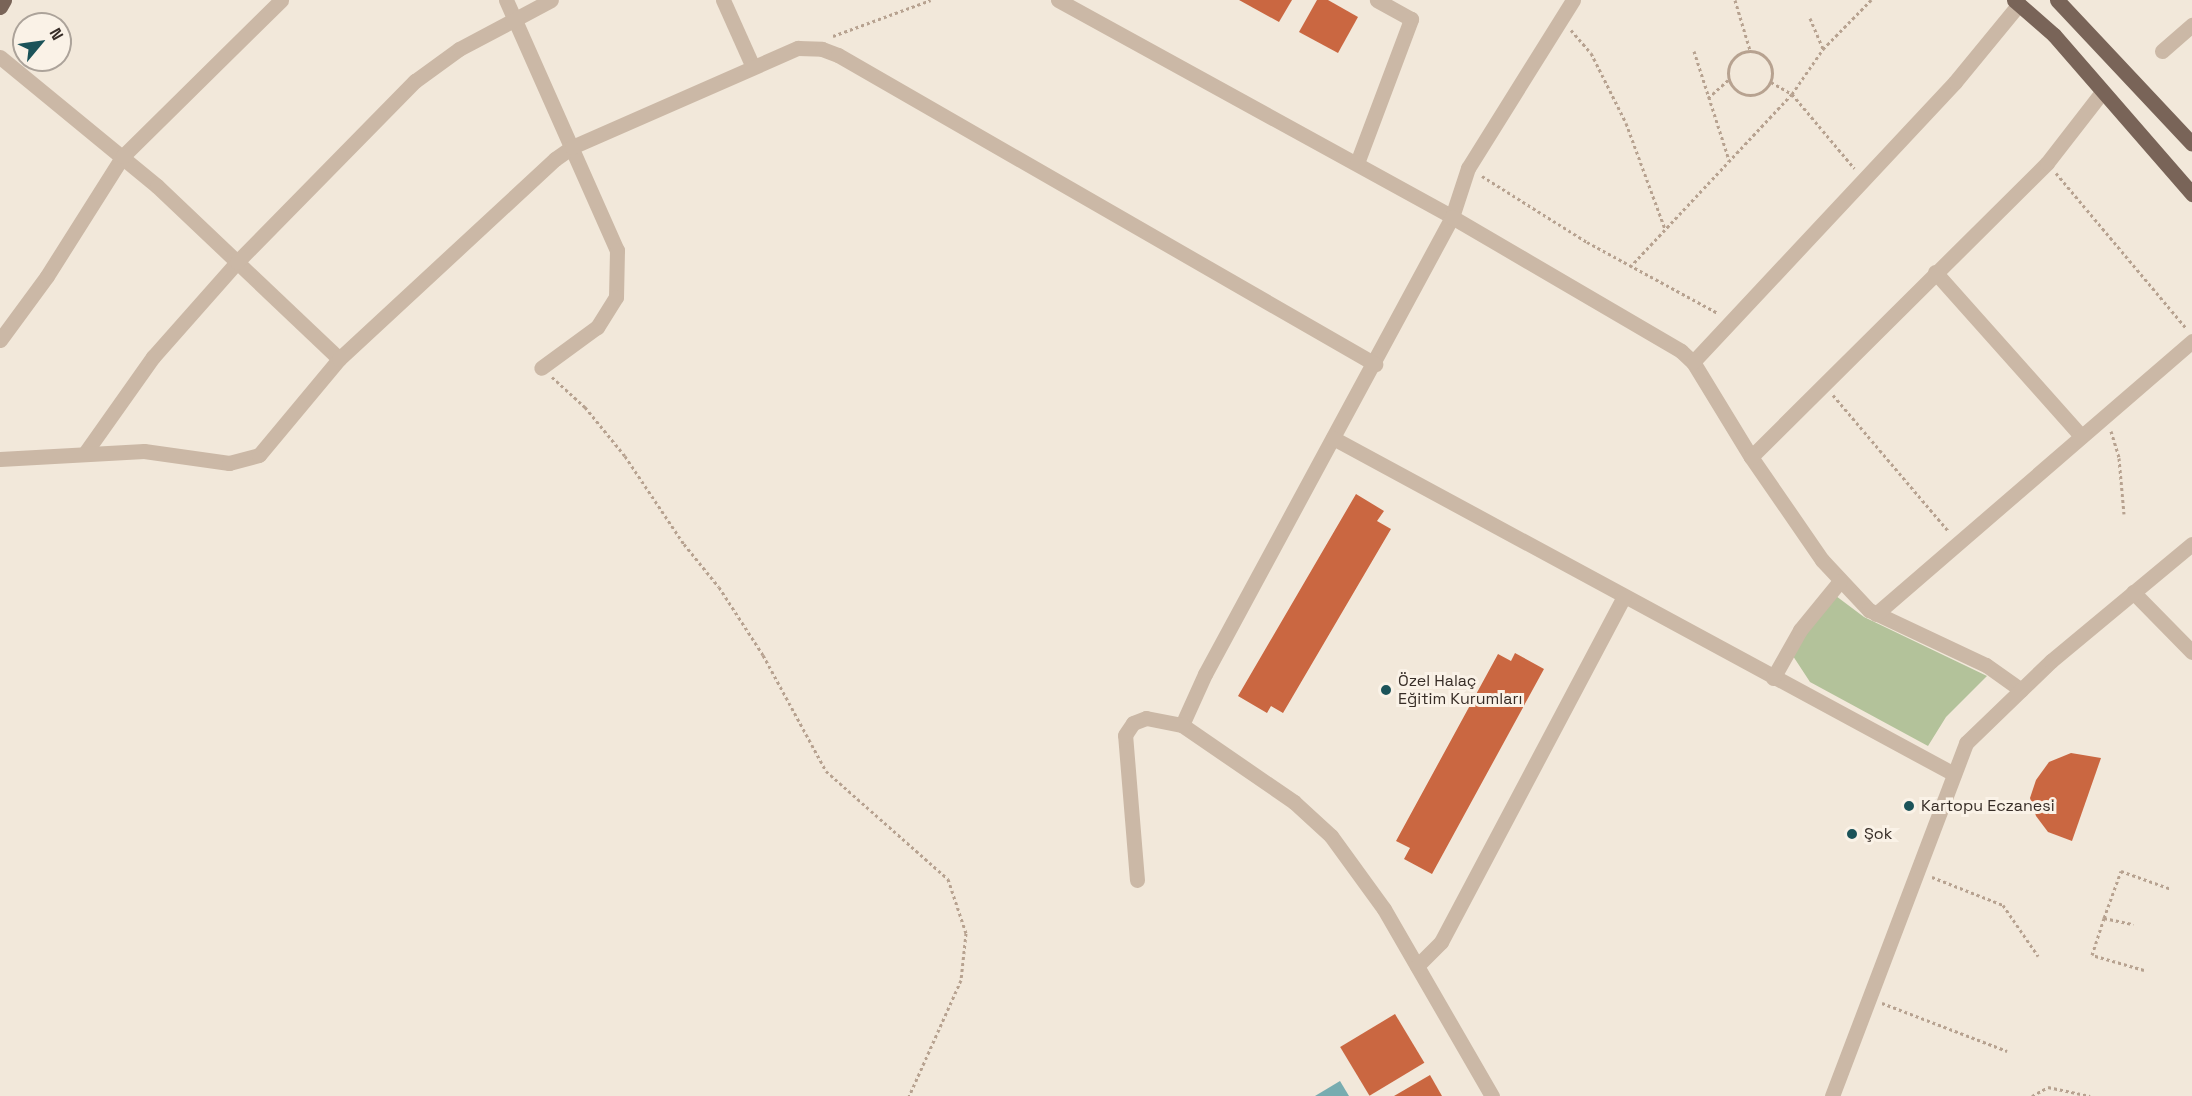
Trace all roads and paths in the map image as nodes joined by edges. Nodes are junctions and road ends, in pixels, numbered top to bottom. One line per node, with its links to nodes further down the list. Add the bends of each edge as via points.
1 (4, 0): 14 (main road)
2 (281, 0): 33 (street)
3 (506, 0): 16 (street)
4 (551, 0): 16 (street)
5 (723, 0): 25 (street)
6 (931, 0): 19 (path, via 843,30)
7 (1058, 0): 35 (street)
8 (1377, 0): 35 (street, via 1411,19)
9 (1573, 0): 17 (street)
10 (1735, 0): 21 (path)
11 (1871, 0): 20 (path)
12 (2057, 0): 31 (main road)
13 (2016, 2): 28 (main road, via 2054,35); 38 (street, via 1956,82)
14 (0, 8)
15 (1809, 18): 20 (path)
16 (514, 19): 32 (street); 42 (street, via 459,49 415,81)
17 (1562, 20): 37 (street); 41 (path, via 1591,53 1626,123)
18 (2192, 25): 23 (street)
19 (822, 49): 25 (street, via 798,48); 51 (street)
20 (1823, 49): 29 (path)
21 (1750, 50): 26 (path, via 1732,59); 27 (path, via 1769,60)
22 (1694, 51): 30 (path)
23 (2162, 51)
24 (0, 57): 33 (street)
25 (753, 67): 32 (street)
26 (1729, 79): 27 (path, via 1745,94 1760,93); 30 (path)
27 (1771, 82): 29 (path)
28 (2102, 92): 36 (street); 39 (main road)
29 (1791, 94): 34 (path); 38 (path)
30 (1708, 98): 34 (path)
31 (2192, 144)
32 (572, 147): 49 (street); 52 (street, via 617,250 616,297 597,327)
33 (123, 156): 42 (street); 47 (street, via 47,276)
34 (1728, 160): 41 (path)
35 (1358, 163): 40 (street)
36 (2047, 163): 44 (street); 46 (path)
37 (1468, 168): 40 (street); 43 (path)
38 (1865, 180): 45 (street)
39 (2192, 194)
40 (1452, 217): 50 (street, via 1647,329); 51 (street)
41 (1665, 229): 43 (path)
42 (237, 262): 49 (street); 57 (street, via 153,357)
43 (1630, 267): 45 (path)
44 (1935, 272): 53 (street); 55 (street)
45 (1731, 320): 50 (street)
46 (2192, 335)
47 (0, 340)
48 (2192, 341): 54 (street)
49 (339, 358): 57 (street, via 271,444 245,461 229,464 144,451)
50 (1693, 362): 58 (street)
51 (1374, 364): 56 (street)
52 (541, 368): 82 (path, via 585,407 625,456 684,544 719,587 764,655 826,771 948,879 966,933 962,980)
53 (1824, 385): 58 (street); 61 (path)
54 (2105, 416): 55 (street); 60 (path, via 2119,458)
55 (2081, 436): 61 (street)
56 (1333, 438): 65 (street); 70 (street, via 1205,674)
57 (85, 453): 59 (street)
58 (1750, 457): 63 (street)
59 (0, 459)
60 (2124, 514)
61 (1958, 541): 66 (street)
62 (2192, 544): 64 (street)
63 (1840, 581): 66 (street); 68 (street, via 1800,630)
64 (2133, 592): 67 (street); 69 (street)
65 (1624, 597): 68 (street); 78 (street, via 1441,942)
66 (1876, 614): 69 (street, via 1986,665)
67 (2192, 652)
68 (1773, 678): 71 (street)
69 (2021, 690): 71 (street, via 1966,743)
70 (1182, 725): 73 (street, via 1146,718 1132,723 1125,735); 78 (street, via 1294,802 1330,836 1357,868)
71 (1954, 774): 72 (street)
72 (1916, 871): 77 (path, via 2003,905); 80 (street)
73 (1137, 880)
74 (2171, 889): 75 (path, via 2121,871)
75 (2104, 918): 76 (path); 79 (path, via 2092,955)
76 (2133, 924)
77 (2038, 956)
78 (1417, 966): 83 (street)
79 (2144, 969)
80 (1869, 998): 81 (path); 84 (street)
81 (2007, 1051)
82 (909, 1096)
83 (1492, 1096)
84 (1832, 1096)
85 (2032, 1096): 86 (path, via 2048,1088)
86 (2090, 1096)

